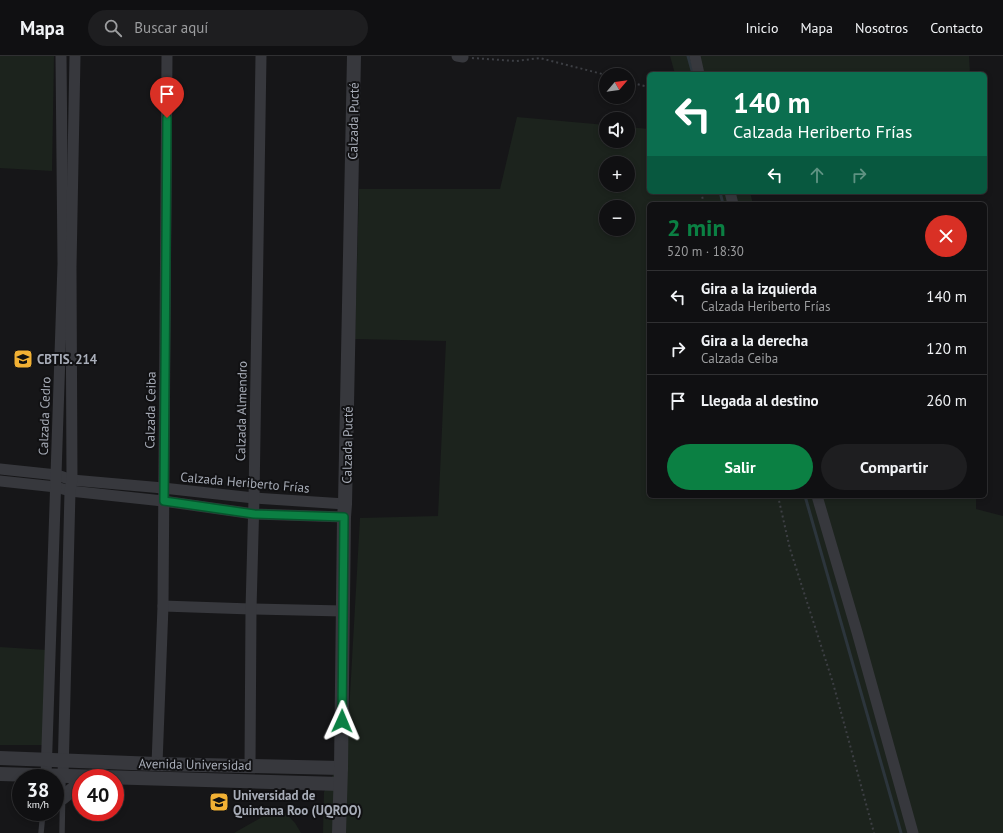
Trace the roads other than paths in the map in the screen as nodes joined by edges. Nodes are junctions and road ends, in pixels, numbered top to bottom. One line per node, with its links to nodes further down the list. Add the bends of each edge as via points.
1 (61, 56): 9 (street, Calzada Cedro, via 63,264)
2 (75, 56): 11 (street, Calzada Cedro, via 71,267)
3 (167, 56): 13 (street, Calzada Ceiba)
4 (261, 56): 14 (street, Calzada Almendro)
5 (354, 56): 17 (street, Calzada Pucté)
6 (695, 56): 7 (street)
7 (699, 72)
8 (0, 469): 9 (street, Calzada Heriberto Frías)
9 (57, 475): 11 (street, Calzada Heriberto Frías); 12 (street, Calzada Cedro)
10 (0, 481): 12 (street, Calzada Heriberto Frías)
11 (71, 486): 12 (street, Calzada Heriberto Frías); 13 (street, Calzada Heriberto Frías); 16 (street, Calzada Heriberto Frías); 24 (street, Calzada Cedro)
12 (56, 487): 23 (street, Calzada Cedro)
13 (163, 488): 14 (street, Calzada Heriberto Frías); 16 (street, Calzada Ceiba)
14 (254, 498): 17 (street, Calzada Heriberto Frías); 18 (street, Calzada Almendro)
15 (818, 498): 41 (street)
16 (164, 501): 18 (street, Calzada Heriberto Frías); 19 (street, Calzada Ceiba)
17 (345, 511): 18 (street, Calzada Heriberto Frías); 21 (street, Calzada Pucté)
18 (254, 514): 20 (street, Calzada Almendro)
19 (163, 606): 20 (street); 25 (street, Calzada Ceiba)
20 (251, 610): 21 (street); 26 (street, Calzada Almendro)
21 (343, 611): 27 (street, Calzada Pucté)
22 (0, 758): 23 (street, Avenida Universidad)
23 (46, 759): 24 (street, Avenida Universidad); 28 (street, Calzada Cedro)
24 (63, 761): 25 (street, Avenida Universidad); 29 (street, Calzada Cedro)
25 (157, 764): 26 (street, Avenida Universidad)
26 (250, 766): 27 (street, Avenida Universidad)
27 (341, 768): 33 (street, Calzada Pucté)
28 (46, 769)
29 (63, 769)
30 (0, 774): 31 (street, Avenida Universidad)
31 (12, 775)
32 (124, 778): 33 (street, Avenida Universidad)
33 (340, 784): 40 (street, Calzada Pucté)
34 (72, 790): 35 (street)
35 (64, 796)
36 (43, 821): 38 (lane)
37 (62, 821): 39 (lane)
38 (42, 833)
39 (62, 833)
40 (339, 833)
41 (913, 833)

